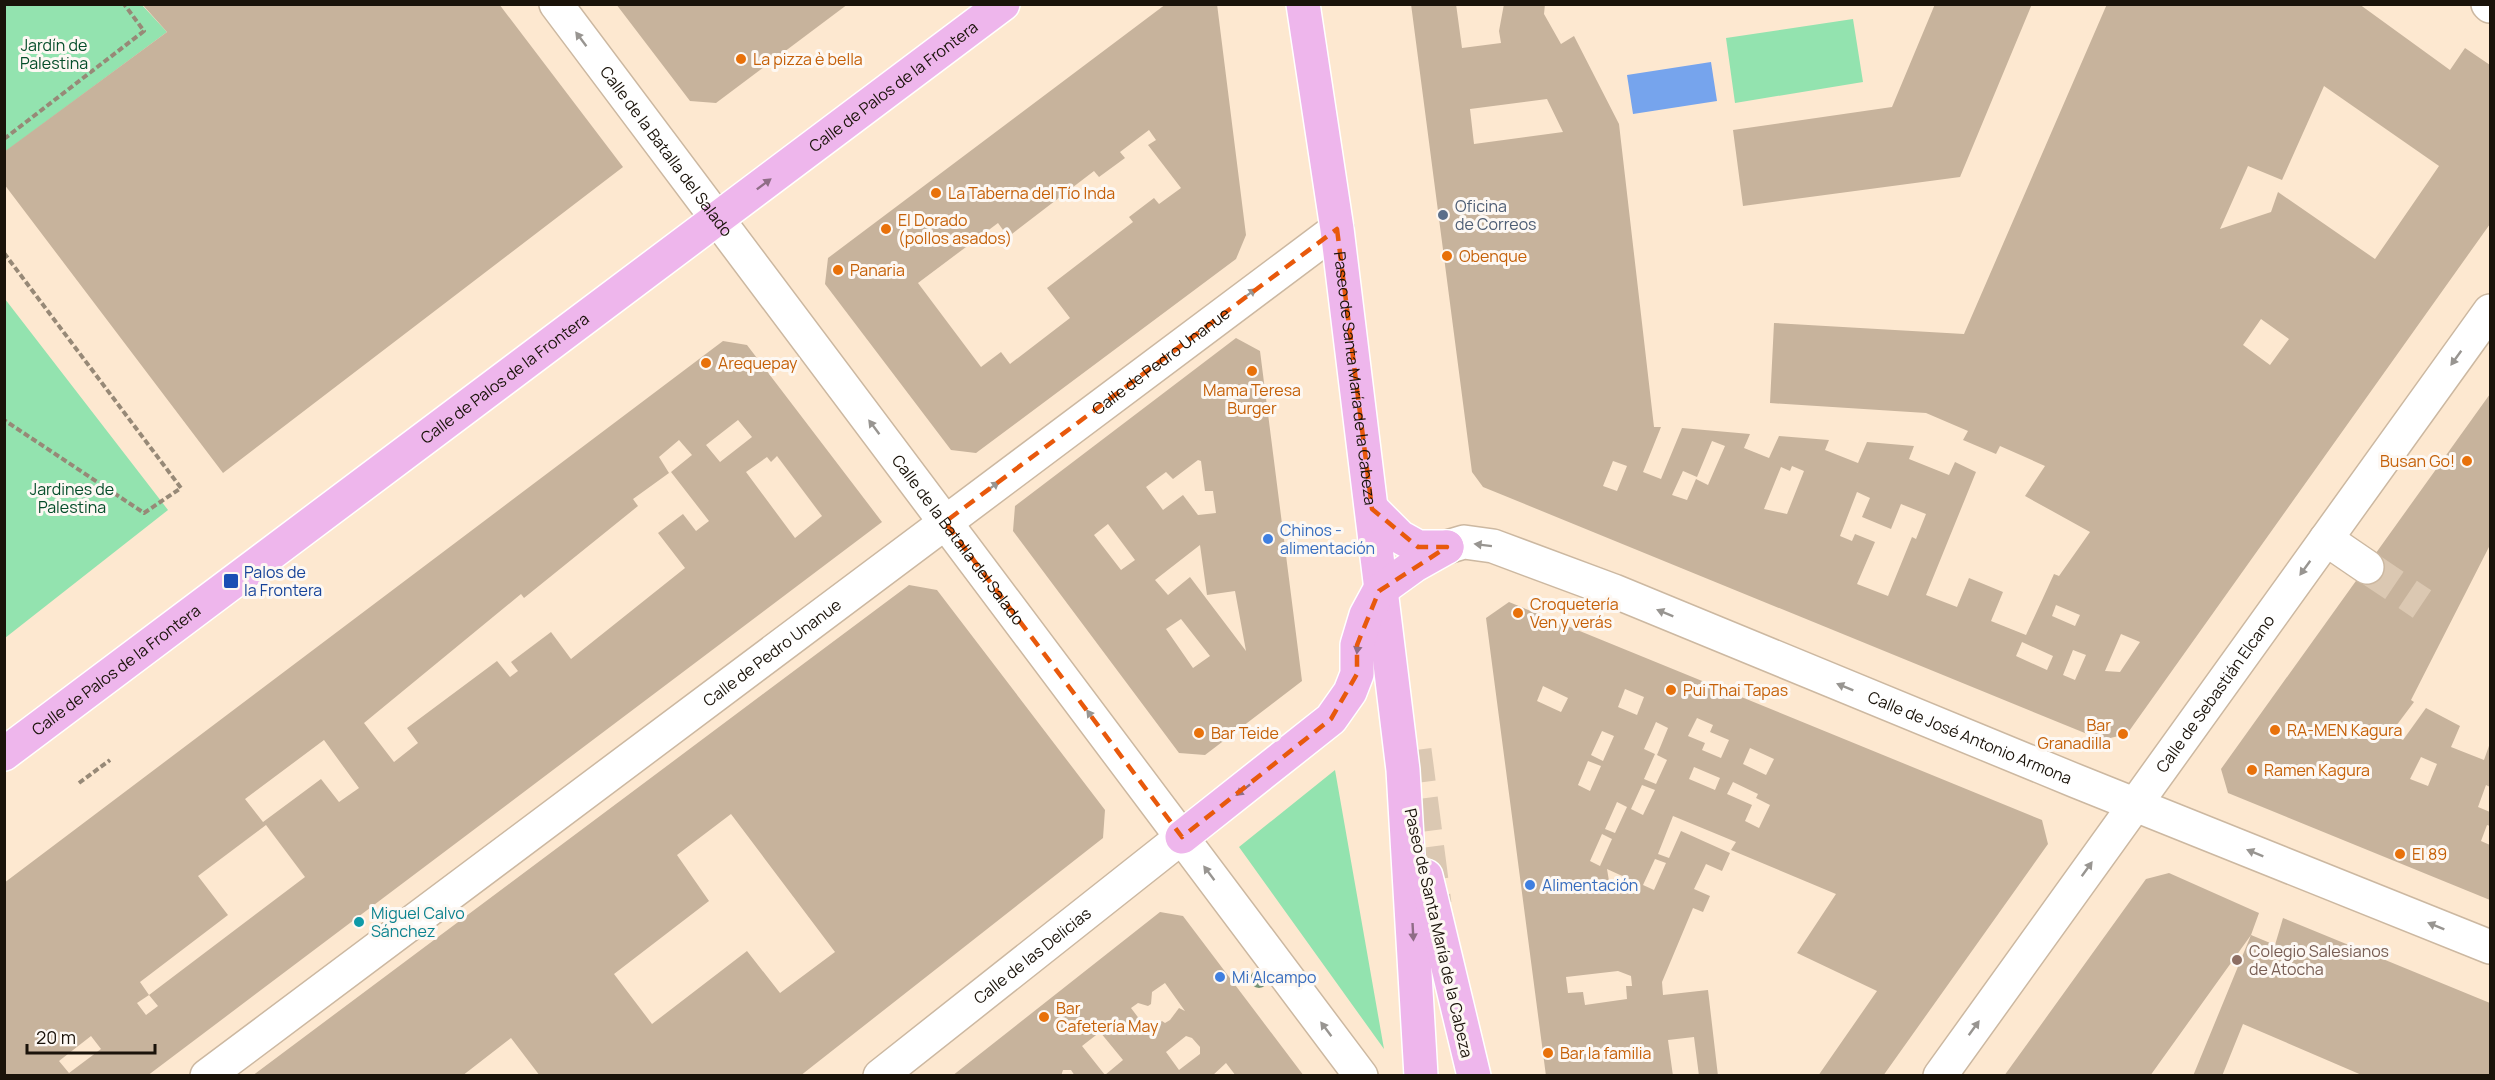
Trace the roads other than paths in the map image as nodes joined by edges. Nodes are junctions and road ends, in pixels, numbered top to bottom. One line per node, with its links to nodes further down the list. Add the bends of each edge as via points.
1 (556, 4): 4 (street, Calle de la Batalla del Salado, one-way to 1)
2 (1004, 4): 4 (main road, Calle de Palos de la Frontera, one-way to 2)
3 (1303, 4): 5 (main road, Paseo de Santa María de la Cabeza)
4 (718, 219): 8 (street, Calle de la Batalla del Salado, one-way to 4); 13 (main road, Calle de Palos de la Frontera)
5 (1337, 229): 7 (main road, Paseo de Santa María de la Cabeza); 8 (street, Calle de Pedro Unanue, one-way to 5)
6 (2490, 311): 9 (street, Calle de Sebastián Elcano, one-way to 9)
7 (1372, 509): 10 (main road, via 1400,537 1418,547); 12 (main road, Paseo de Santa María de la Cabeza)
8 (945, 522): 16 (street, Calle de la Batalla del Salado, one-way to 8); 18 (street, Calle de Pedro Unanue)
9 (2326, 539): 11 (street); 15 (street, Calle de Sebastián Elcano, one-way to 15)
10 (1447, 547): 12 (main road); 15 (street, Calle de José Antonio Armona, one-way to 10, via 1614,591 1493,546 1464,542)
11 (2367, 567)
12 (1380, 591): 14 (main road, Paseo de Santa María de la Cabeza); 16 (main road, one-way to 16, via 1366,615 1357,645 1357,674 1331,719)
13 (4, 754)
14 (1405, 789): 21 (main road, Paseo de Santa María de la Cabeza, one-way to 21); 22 (main road, Paseo de Santa María de la Cabeza)
15 (2133, 804): 17 (street, Calle de José Antonio Armona, one-way to 15); 23 (street, Calle de Sebastián Elcano, one-way to 15)
16 (1182, 837): 19 (street, Calle de las Delicias); 20 (street, Calle de la Batalla del Salado, one-way to 16)
17 (2490, 947)
18 (207, 1076)
19 (880, 1076)
20 (1361, 1076)
21 (1421, 1076)
22 (1474, 1076)
23 (1940, 1076)

